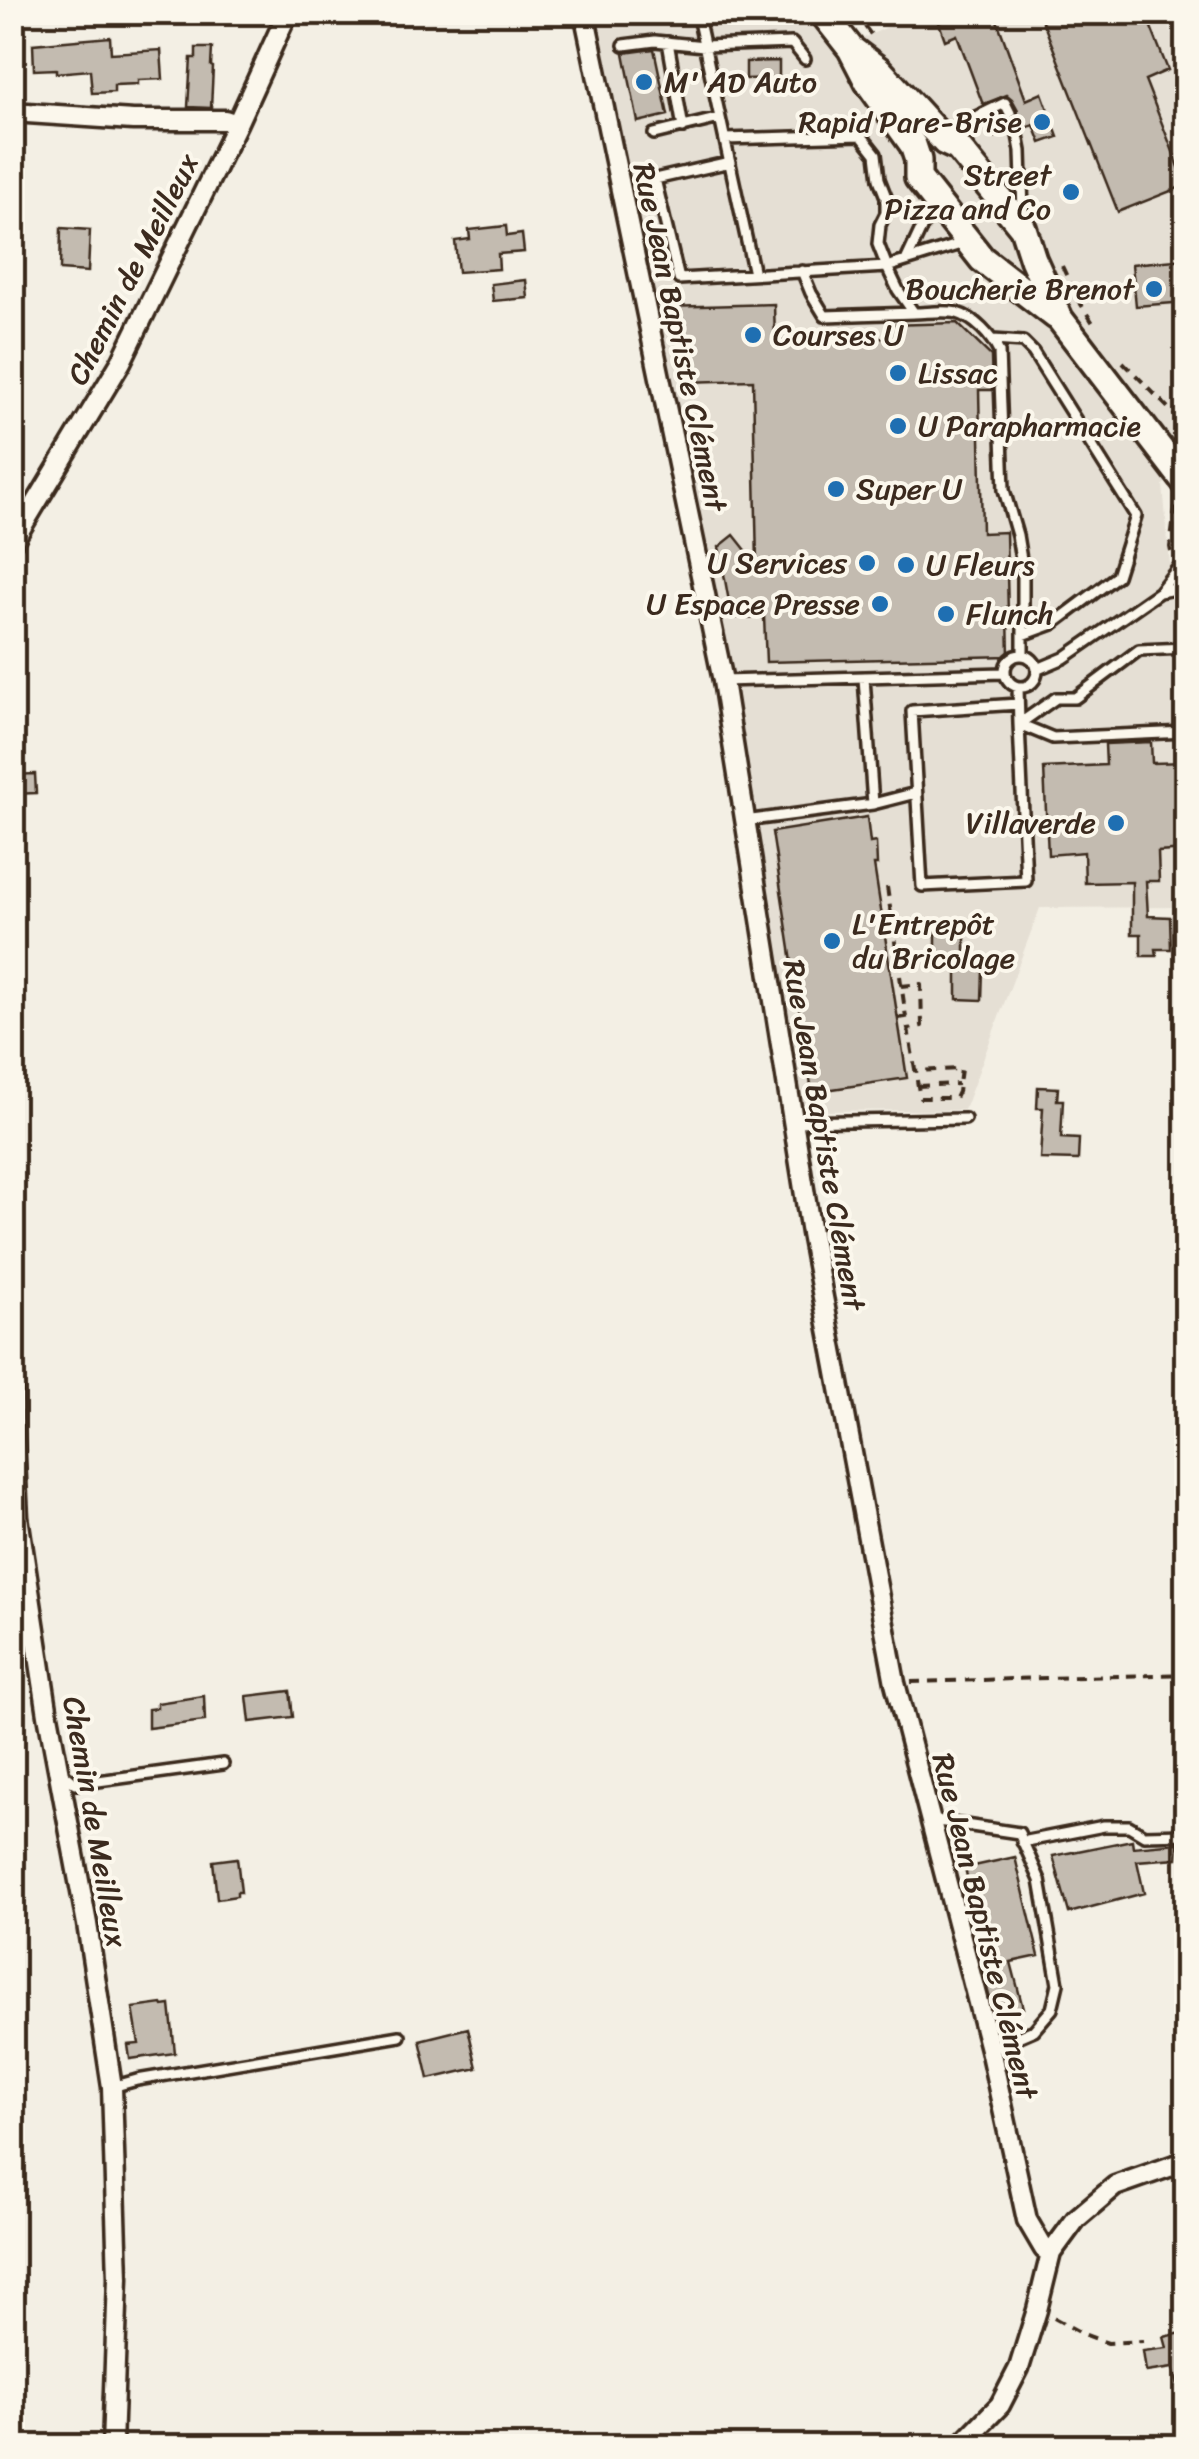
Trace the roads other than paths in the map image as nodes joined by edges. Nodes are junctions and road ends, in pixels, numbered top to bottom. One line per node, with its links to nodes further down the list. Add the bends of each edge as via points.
1 (288, 12): 13 (street, Chemin de Meilleux)
2 (584, 12): 45 (street, Rue Jean Baptiste Clément)
3 (697, 12): 7 (lane)
4 (822, 12): 8 (main road)
5 (668, 42): 6 (lane); 7 (lane); 14 (lane)
6 (624, 45)
7 (704, 46): 9 (lane, via 792,43); 12 (lane)
8 (851, 49): 18 (main road, via 880,70); 19 (main road)
9 (805, 60)
10 (12, 112): 13 (street)
11 (1010, 112): 18 (lane, via 1005,103 953,128)
12 (720, 118): 14 (lane); 17 (lane)
13 (237, 124): 35 (street, Chemin de Meilleux, via 121,362)
14 (683, 128): 16 (lane)
15 (1017, 130): 22 (lane)
16 (654, 134)
17 (725, 139): 20 (lane); 26 (lane, via 860,135 876,154 886,197 878,244)
18 (945, 142): 19 (main road, via 930,145); 22 (main road, via 964,154)
19 (918, 160): 21 (main road, via 918,178)
20 (730, 162): 28 (lane); 28 (lane, via 655,179 678,278)
21 (932, 196): 23 (main road); 24 (lane)
22 (1022, 232): 25 (main road, via 1025,250 1016,262); 30 (main road)
23 (968, 242): 24 (lane); 25 (main road)
24 (906, 261): 26 (lane)
25 (994, 266): 30 (main road)
26 (887, 267): 27 (lane); 29 (lane)
27 (802, 272): 28 (lane); 29 (lane, via 825,316)
28 (754, 274)
29 (914, 313): 31 (lane, via 957,313)
30 (1060, 319): 32 (main road)
31 (993, 340): 39 (lane, via 1004,490 1022,572); 39 (lane, via 1023,342 1034,352 1136,516 1116,576 1053,624)
32 (1136, 416): 33 (main road); 34 (main road)
33 (1186, 453)
34 (1181, 494)
35 (12, 543)
36 (1183, 563): 38 (lane)
37 (1186, 587): 38 (lane)
38 (1160, 592): 42 (lane)
39 (1023, 635): 41 (lane)
40 (1186, 648): 48 (lane, via 1139,650 1075,698 1056,698)
41 (1023, 654): 42 (lane); 43 (lane, via 1009,659)
42 (1038, 670): 46 (lane, via 1032,683)
43 (1004, 673): 44 (lane); 46 (lane)
44 (864, 678): 45 (lane); 51 (lane)
45 (723, 680): 52 (street, Rue Jean Baptiste Clément)
46 (1018, 687): 47 (lane)
47 (1018, 704): 48 (lane); 50 (lane, via 912,711)
48 (1019, 724): 49 (lane, via 1053,738); 50 (lane, via 1026,881 922,886)
49 (1186, 732)
50 (916, 794): 51 (lane)
51 (873, 804): 52 (lane)
52 (744, 821): 54 (street, Rue Jean Baptiste Clément)
53 (964, 1118): 54 (lane)
54 (794, 1122): 58 (street, Rue Jean Baptiste Clément, via 896,1683)
55 (12, 1207): 57 (street, Chemin de Meilleux, via 18,1516)
56 (223, 1764): 57 (lane, via 76,1784)
57 (58, 1769): 63 (street, Chemin de Meilleux)
58 (931, 1820): 60 (lane, via 1018,1833); 62 (street, Rue Jean Baptiste Clément)
59 (1186, 1834): 60 (lane, via 1104,1826)
60 (1022, 1842): 62 (lane, via 1040,1880 1058,1984 1052,2008 1034,2030)
61 (400, 2036): 63 (lane)
62 (990, 2049): 65 (street, Rue Jean Baptiste Clément, via 1027,2220)
63 (112, 2087): 66 (street, Chemin de Meilleux, via 118,2278)
64 (1186, 2162): 65 (street, via 1115,2186 1076,2218)
65 (1050, 2253): 67 (street, via 1020,2368 1000,2405)
66 (112, 2446)
67 (960, 2446)

